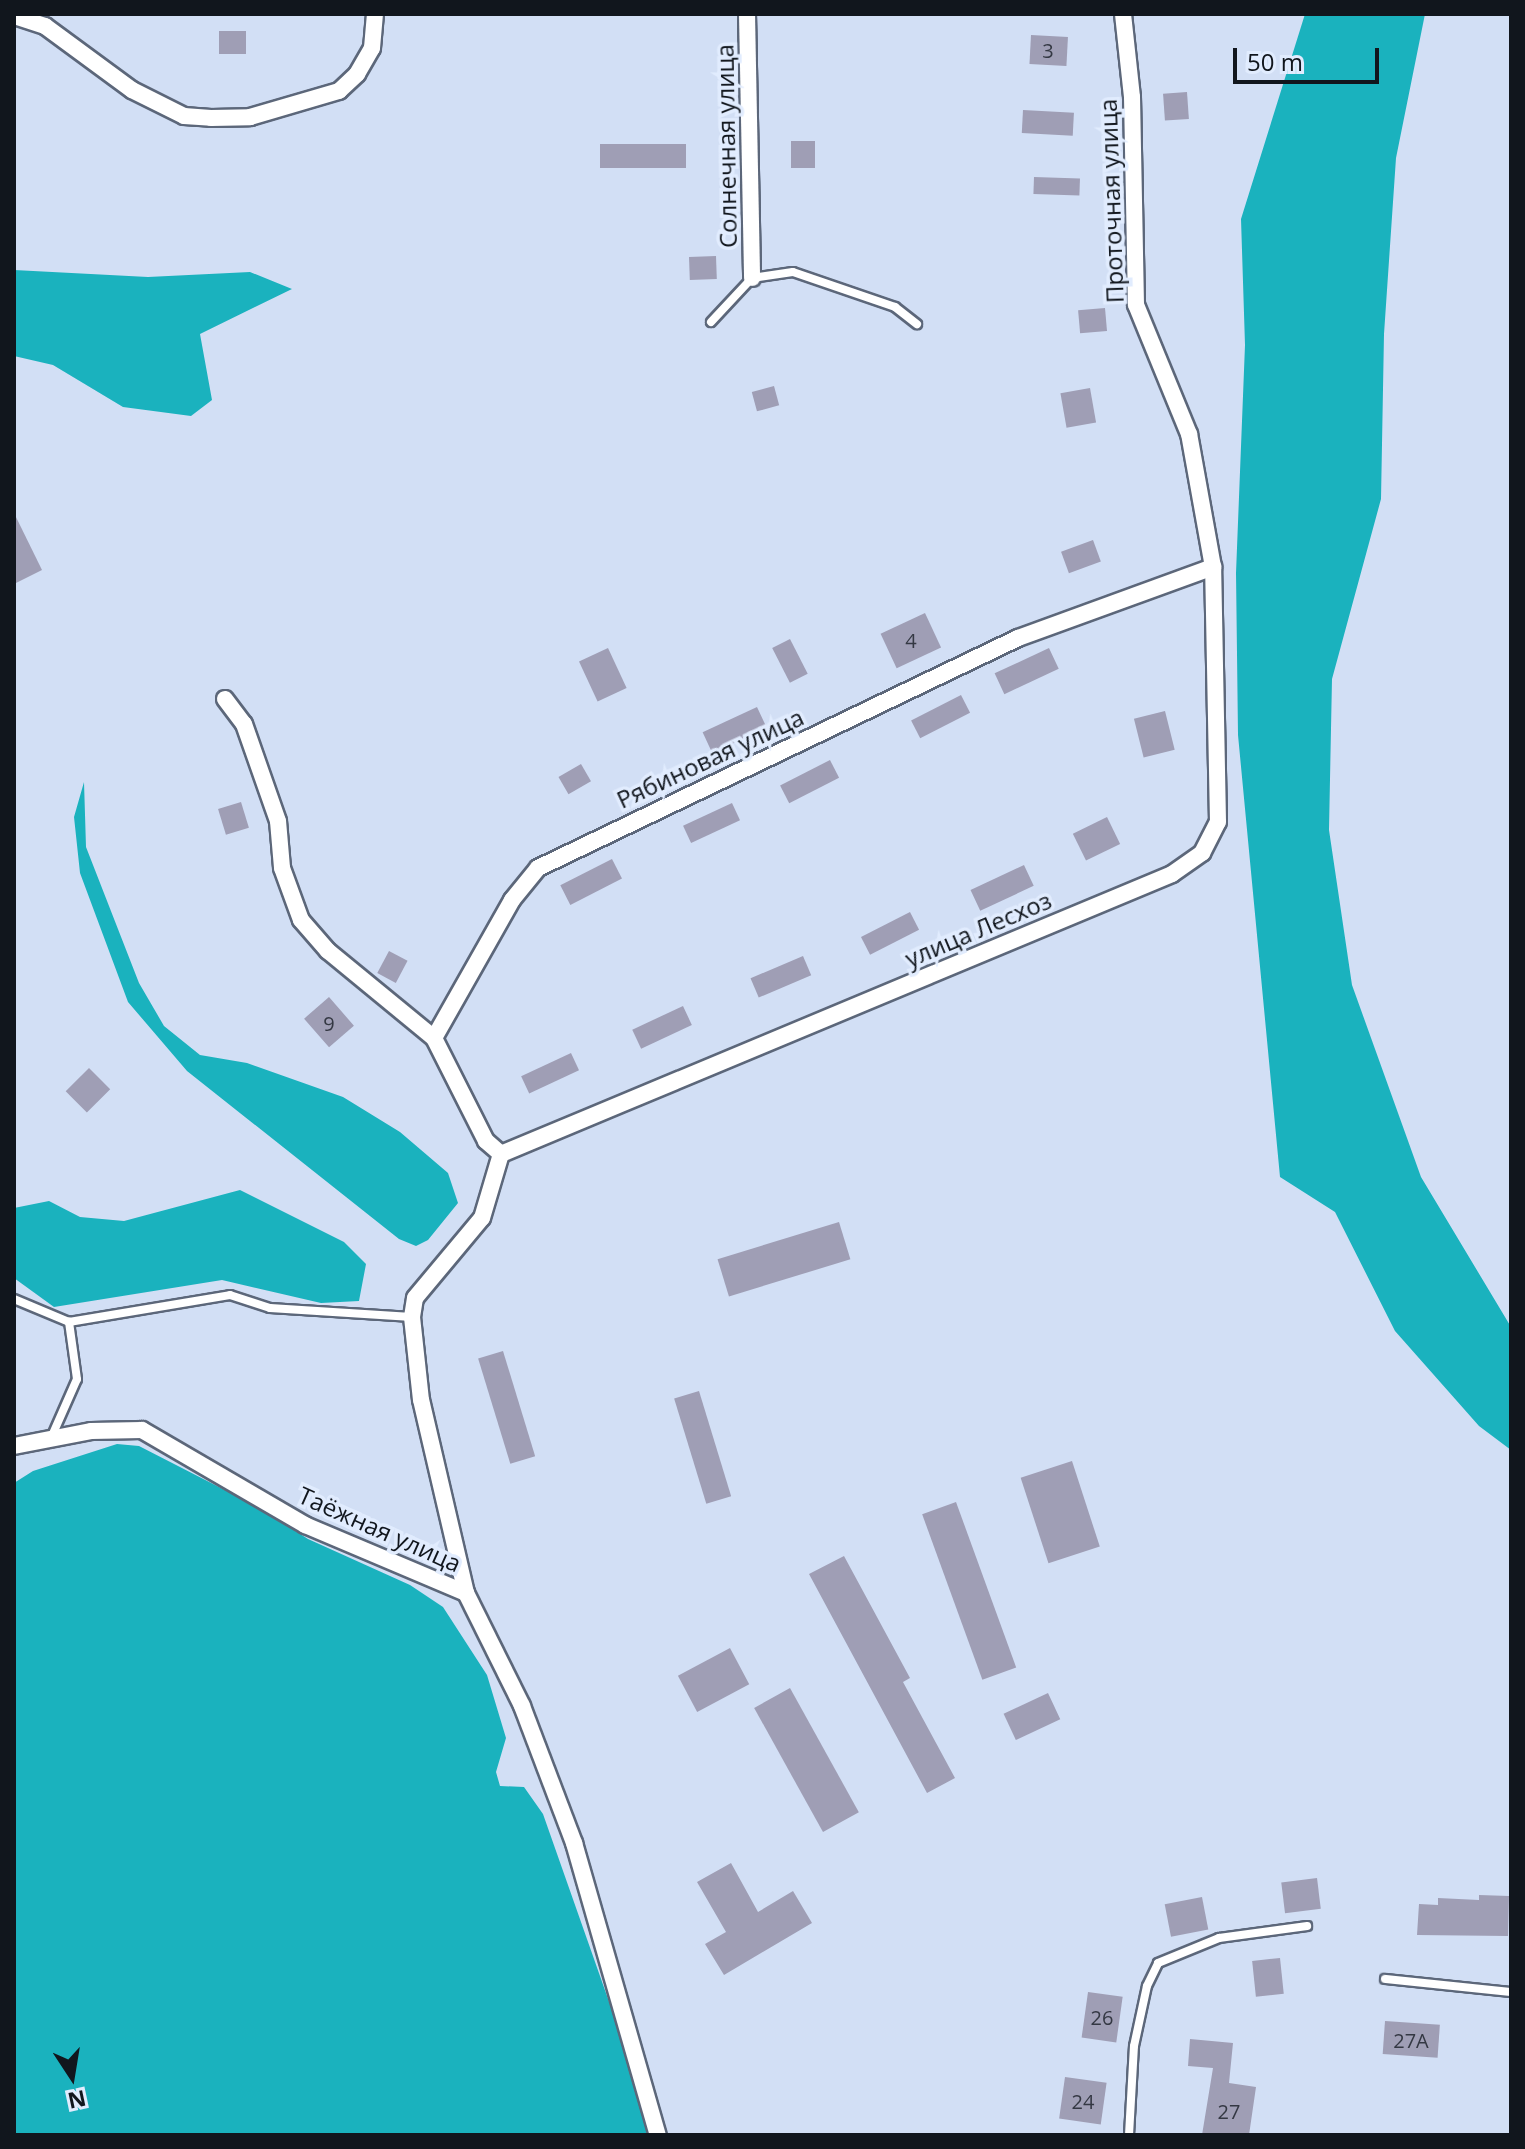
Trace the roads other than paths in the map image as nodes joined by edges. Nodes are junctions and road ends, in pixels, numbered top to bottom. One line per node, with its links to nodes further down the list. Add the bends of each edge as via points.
1 (375, 14): 4 (street, via 372,48 339,91 250,117 184,116 132,90 45,26)
2 (747, 14): 5 (street, Солнечная улица)
3 (1123, 14): 8 (street, Проточная улица, via 1132,97 1136,305 1189,434)
4 (14, 16)
5 (752, 278): 6 (lane); 7 (lane, via 793,272 830,281 895,307)
6 (711, 322)
7 (917, 324)
8 (1213, 567): 10 (street, Рябиновая улица, via 1018,638 538,868 512,900); 11 (street, улица Лесхоз, via 1218,822 1202,853 1172,874)
9 (225, 699): 10 (street, via 244,724 264,780 278,821 282,868 301,920 368,987)
10 (434, 1038): 11 (street, via 486,1141)
11 (501, 1154): 13 (street, via 491,1202 415,1298)
12 (14, 1299): 14 (lane)
13 (412, 1317): 14 (lane, via 270,1308 230,1295); 17 (street, Таёжная улица, via 421,1400)
14 (69, 1322): 15 (lane, via 77,1379)
15 (50, 1439): 16 (street, Таёжная улица); 17 (street, Таёжная улица, via 142,1430 305,1525)
16 (14, 1446)
17 (466, 1593): 21 (street, via 522,1706 574,1843)
18 (1307, 1926): 22 (lane, via 1219,1938 1158,1963 1147,1986 1134,2046)
19 (1385, 1979): 20 (lane)
20 (1511, 1992)
21 (658, 2135)
22 (1129, 2135)

